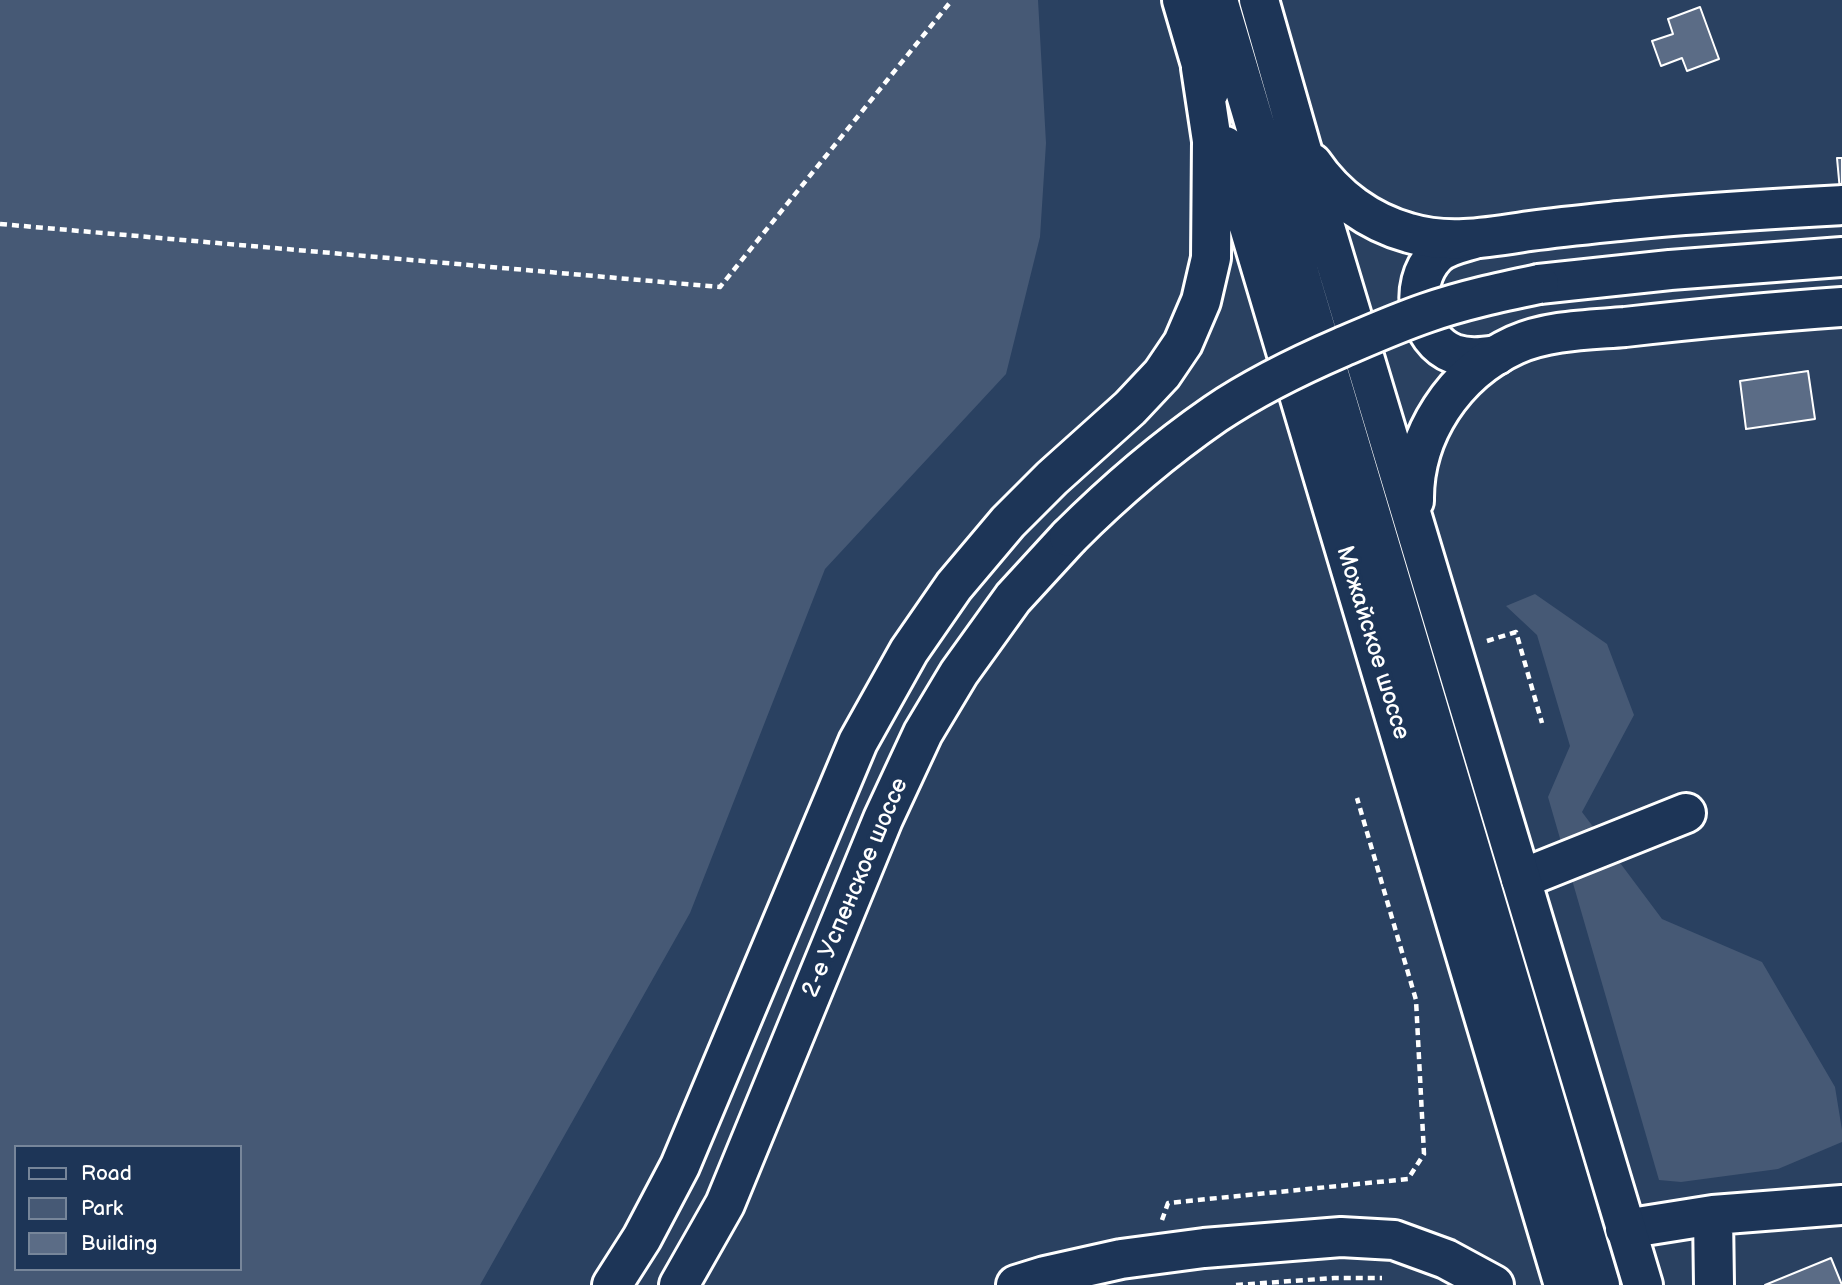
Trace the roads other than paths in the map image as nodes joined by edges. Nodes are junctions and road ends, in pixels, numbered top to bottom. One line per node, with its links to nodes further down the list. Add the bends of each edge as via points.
1 (1181, 0): 4 (main road, Можайское шоссе)
2 (1218, 0): 22 (main road, Можайское шоссе)
3 (1259, 0): 5 (main road)
4 (1201, 68): 18 (main road, via 1212,141 1211,257 1201,301 1183,343 1130,408 1008,522 954,586 909,651 858,742 680,1166); 21 (main road, Можайское шоссе)
5 (1301, 146): 7 (main road, via 1324,180 1382,224 1438,239); 11 (main road)
6 (1842, 205): 7 (main road, via 1640,219)
7 (1474, 239): 10 (main road, via 1435,256 1422,278 1421,313 1427,330 1453,353 1475,358)
8 (1842, 257): 17 (main road, 2-е Успенское шоссе, bridge, via 1539,284 1425,313 1262,385 1217,413 1108,498 1013,598 958,673 923,733 883,819 725,1204)
9 (1842, 307): 10 (main road, via 1543,336)
10 (1497, 355): 11 (main road, via 1467,378 1429,429 1414,482)
11 (1415, 524): 13 (main road)
12 (1686, 813): 13 (main road)
13 (1521, 879): 16 (main road)
14 (1841, 1208): 15 (main road)
15 (1713, 1216): 16 (main road); 24 (main road)
16 (1625, 1229): 23 (main road)
17 (681, 1279)
18 (612, 1285)
19 (1016, 1285): 20 (main road, via 1121,1259 1341,1237 1394,1240 1446,1259)
20 (1494, 1285)
21 (1564, 1285)
22 (1600, 1285)
23 (1643, 1285)
24 (1714, 1285)

